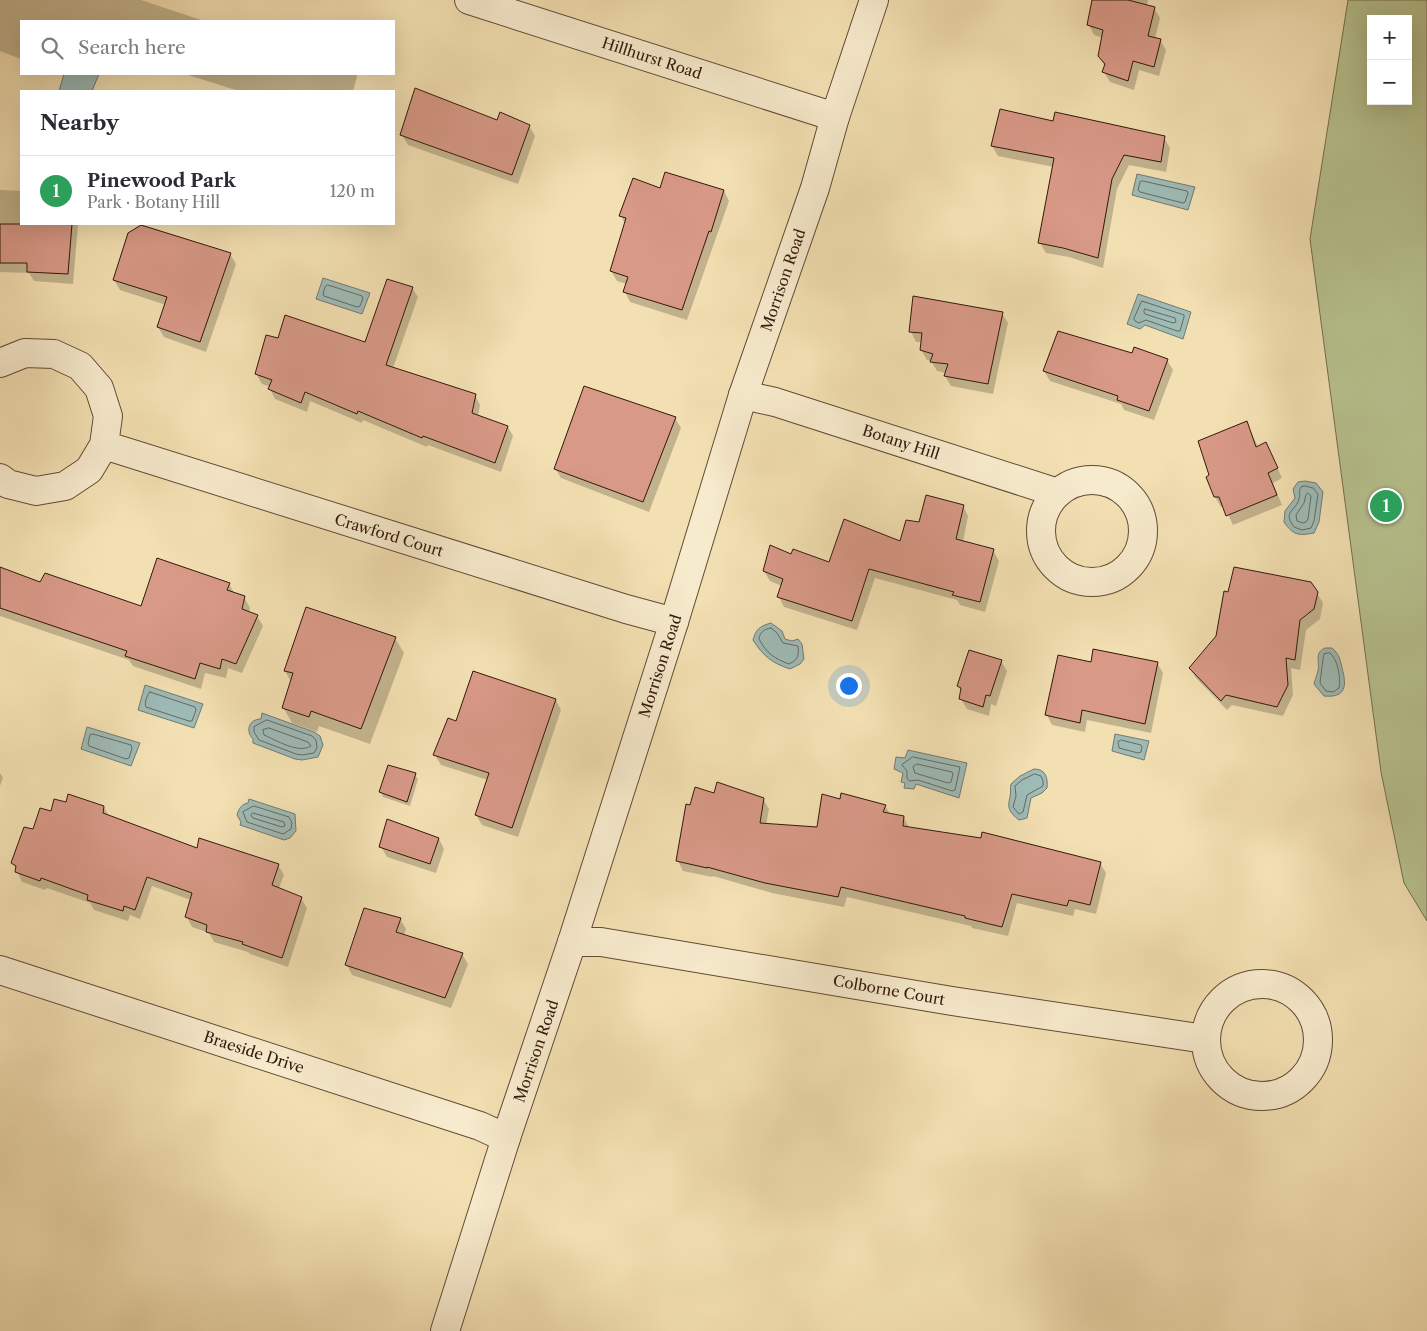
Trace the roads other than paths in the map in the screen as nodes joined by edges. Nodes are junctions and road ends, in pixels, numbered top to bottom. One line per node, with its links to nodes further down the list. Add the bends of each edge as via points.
1 (469, 0): 3 (street, Hillhurst Road)
2 (874, 0): 3 (street, Morrison Road)
3 (835, 117): 5 (street, Morrison Road, via 815,188)
4 (0, 363): 6 (street, via 25,353 54,354 80,366 99,388 108,416)
5 (743, 394): 8 (street, Botany Hill); 9 (street, Morrison Road)
6 (104, 445): 7 (street, via 88,470 65,486 36,491 8,484); 9 (street, Crawford Court)
7 (0, 478)
8 (1058, 493)
9 (674, 622): 10 (street, Morrison Road)
10 (572, 942): 12 (street, Colborne Court, via 611,943 952,1001); 13 (street, Morrison Road)
11 (0, 970): 13 (street, Braeside Drive, via 471,1122)
12 (1205, 1039): 12 (street, via 1208,1058 1218,1075 1232,1087 1250,1095 1269,1096 1287,1090 1303,1079 1313,1064 1318,1046 1317,1028 1311,1011 1284,987 1266,983 1247,985 1231,992 1217,1004)
13 (506, 1138): 14 (street, Morrison Road)
14 (445, 1331)

